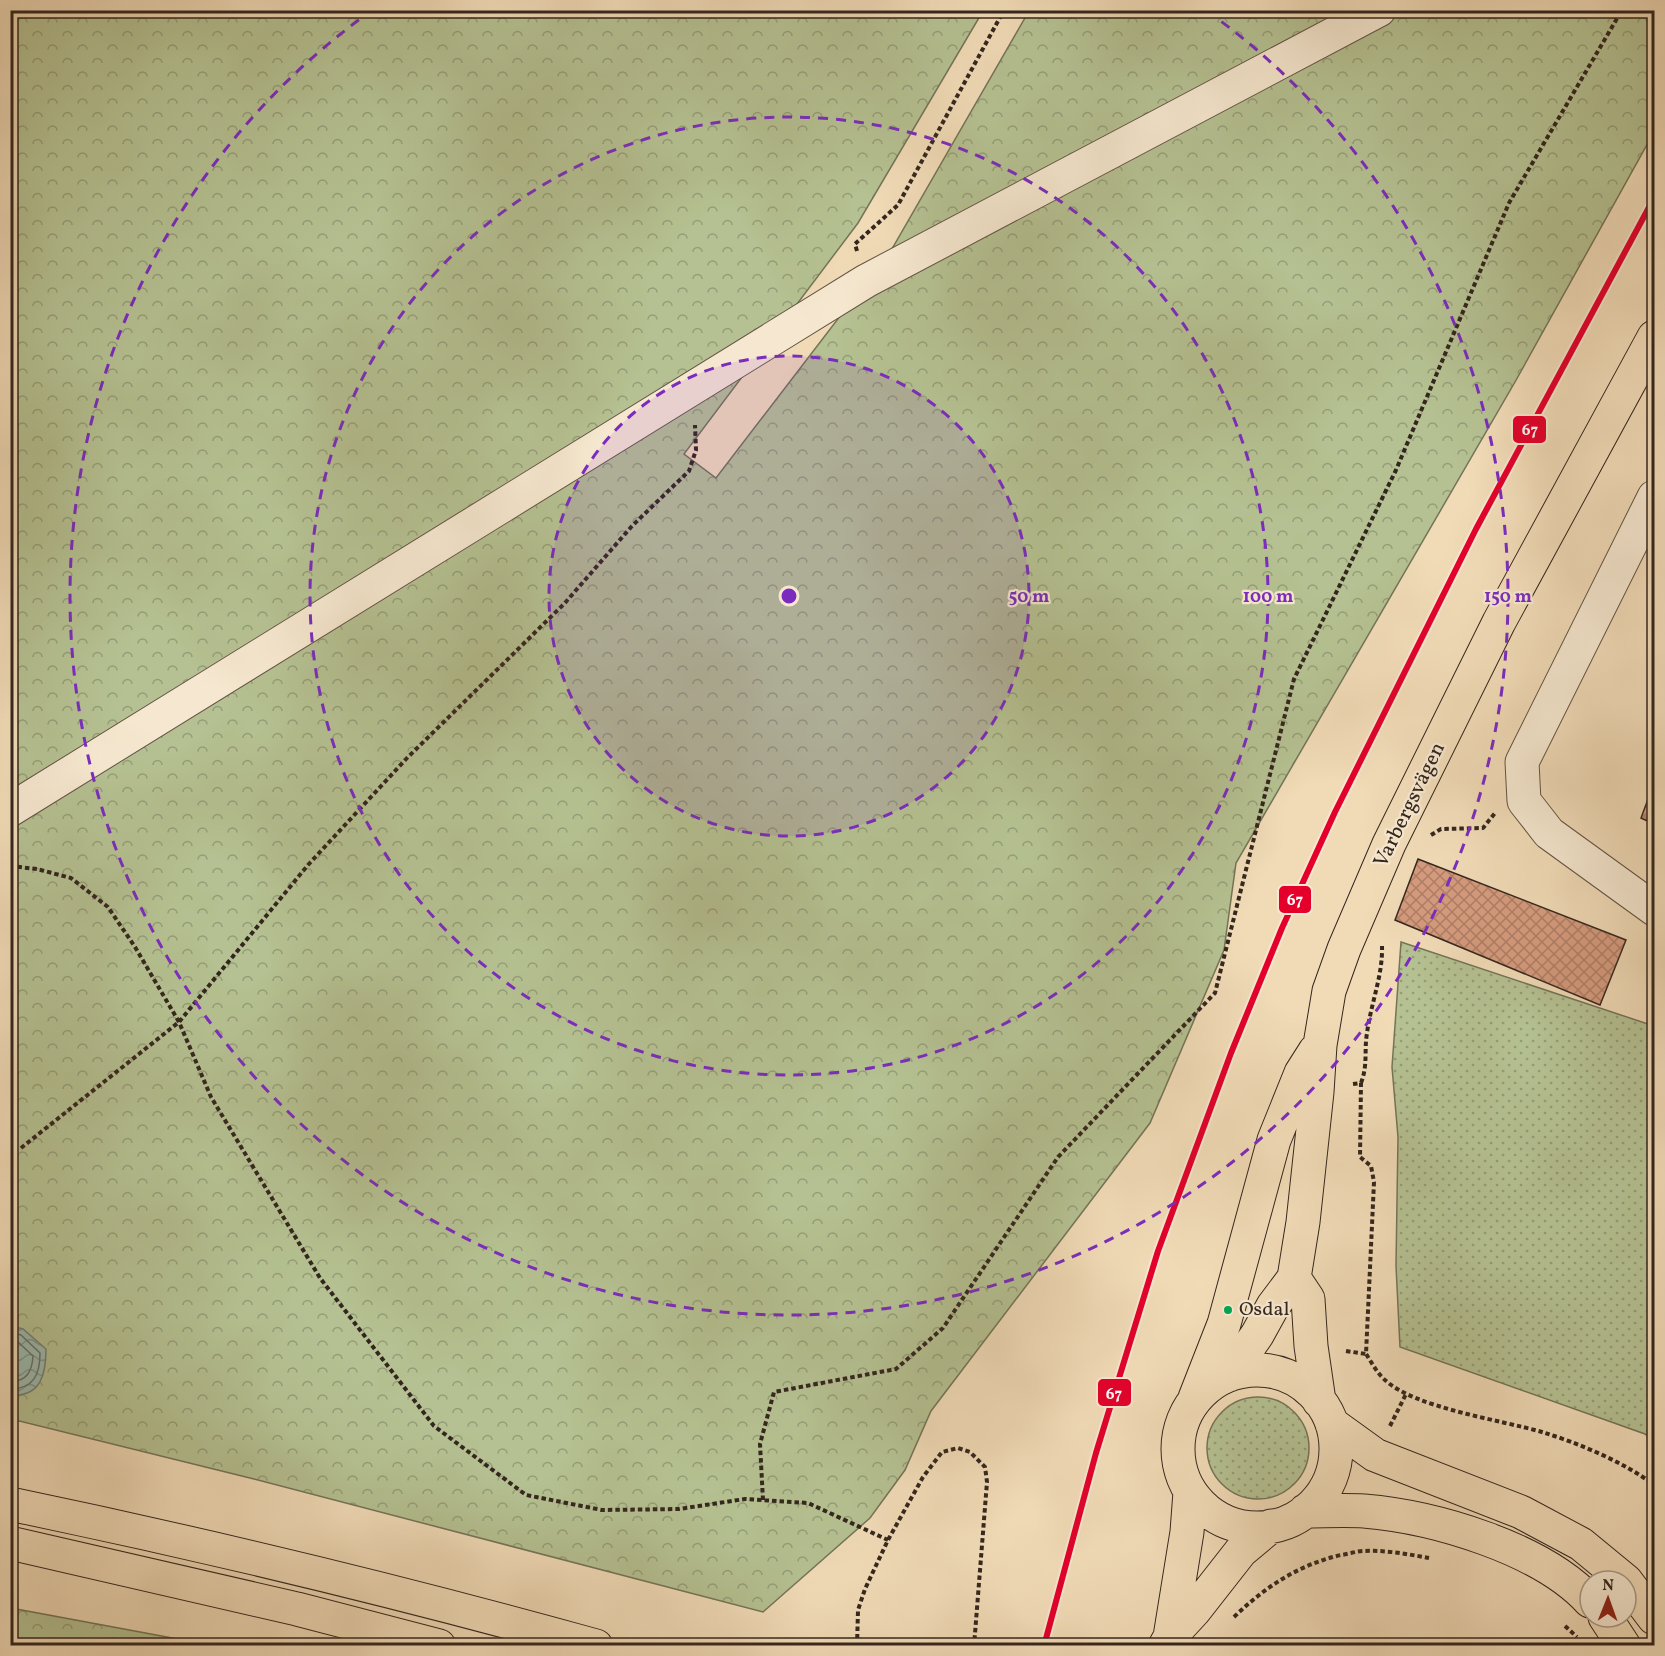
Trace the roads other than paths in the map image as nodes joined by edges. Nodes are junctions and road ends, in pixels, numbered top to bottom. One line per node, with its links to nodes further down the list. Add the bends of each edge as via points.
1 (1379, 10): 4 (street, via 866,281)
2 (1654, 337): 6 (main road, Varbergsvägen, via 1499,622 1389,844 1329,991)
3 (1654, 497): 5 (street, via 1522,762 1524,801 1549,833)
4 (10, 810)
5 (1654, 909)
6 (1320, 1045): 7 (main road, Varbergsvägen); 9 (main road, via 1301,1073 1274,1140 1224,1324)
7 (1294, 1278): 8 (main road, Varbergsvägen); 10 (main road, via 1308,1299 1311,1346)
8 (1229, 1375): 9 (main road); 10 (main road, via 1254,1370 1278,1373 1301,1384)
9 (1195, 1399): 11 (main road, via 1183,1420 1178,1445 1180,1469)
10 (1325, 1413): 13 (main road, via 1336,1445 1334,1467 1320,1496); 16 (main road, via 1375,1455 1521,1512 1581,1544)
11 (1190, 1492): 14 (main road, via 1219,1518 1245,1526); 21 (main road)
12 (10, 1504): 23 (main road, via 435,1601)
13 (1305, 1511): 14 (main road); 17 (main road, via 1364,1511 1413,1517 1534,1558)
14 (1271, 1526): 21 (main road, via 1240,1551)
15 (10, 1543): 22 (main road)
16 (1611, 1569)
17 (1578, 1589)
18 (1638, 1597): 19 (main road)
19 (1654, 1618)
20 (1613, 1629): 24 (main road)
21 (1168, 1641)
22 (439, 1646)
23 (596, 1646)
24 (1624, 1646)

